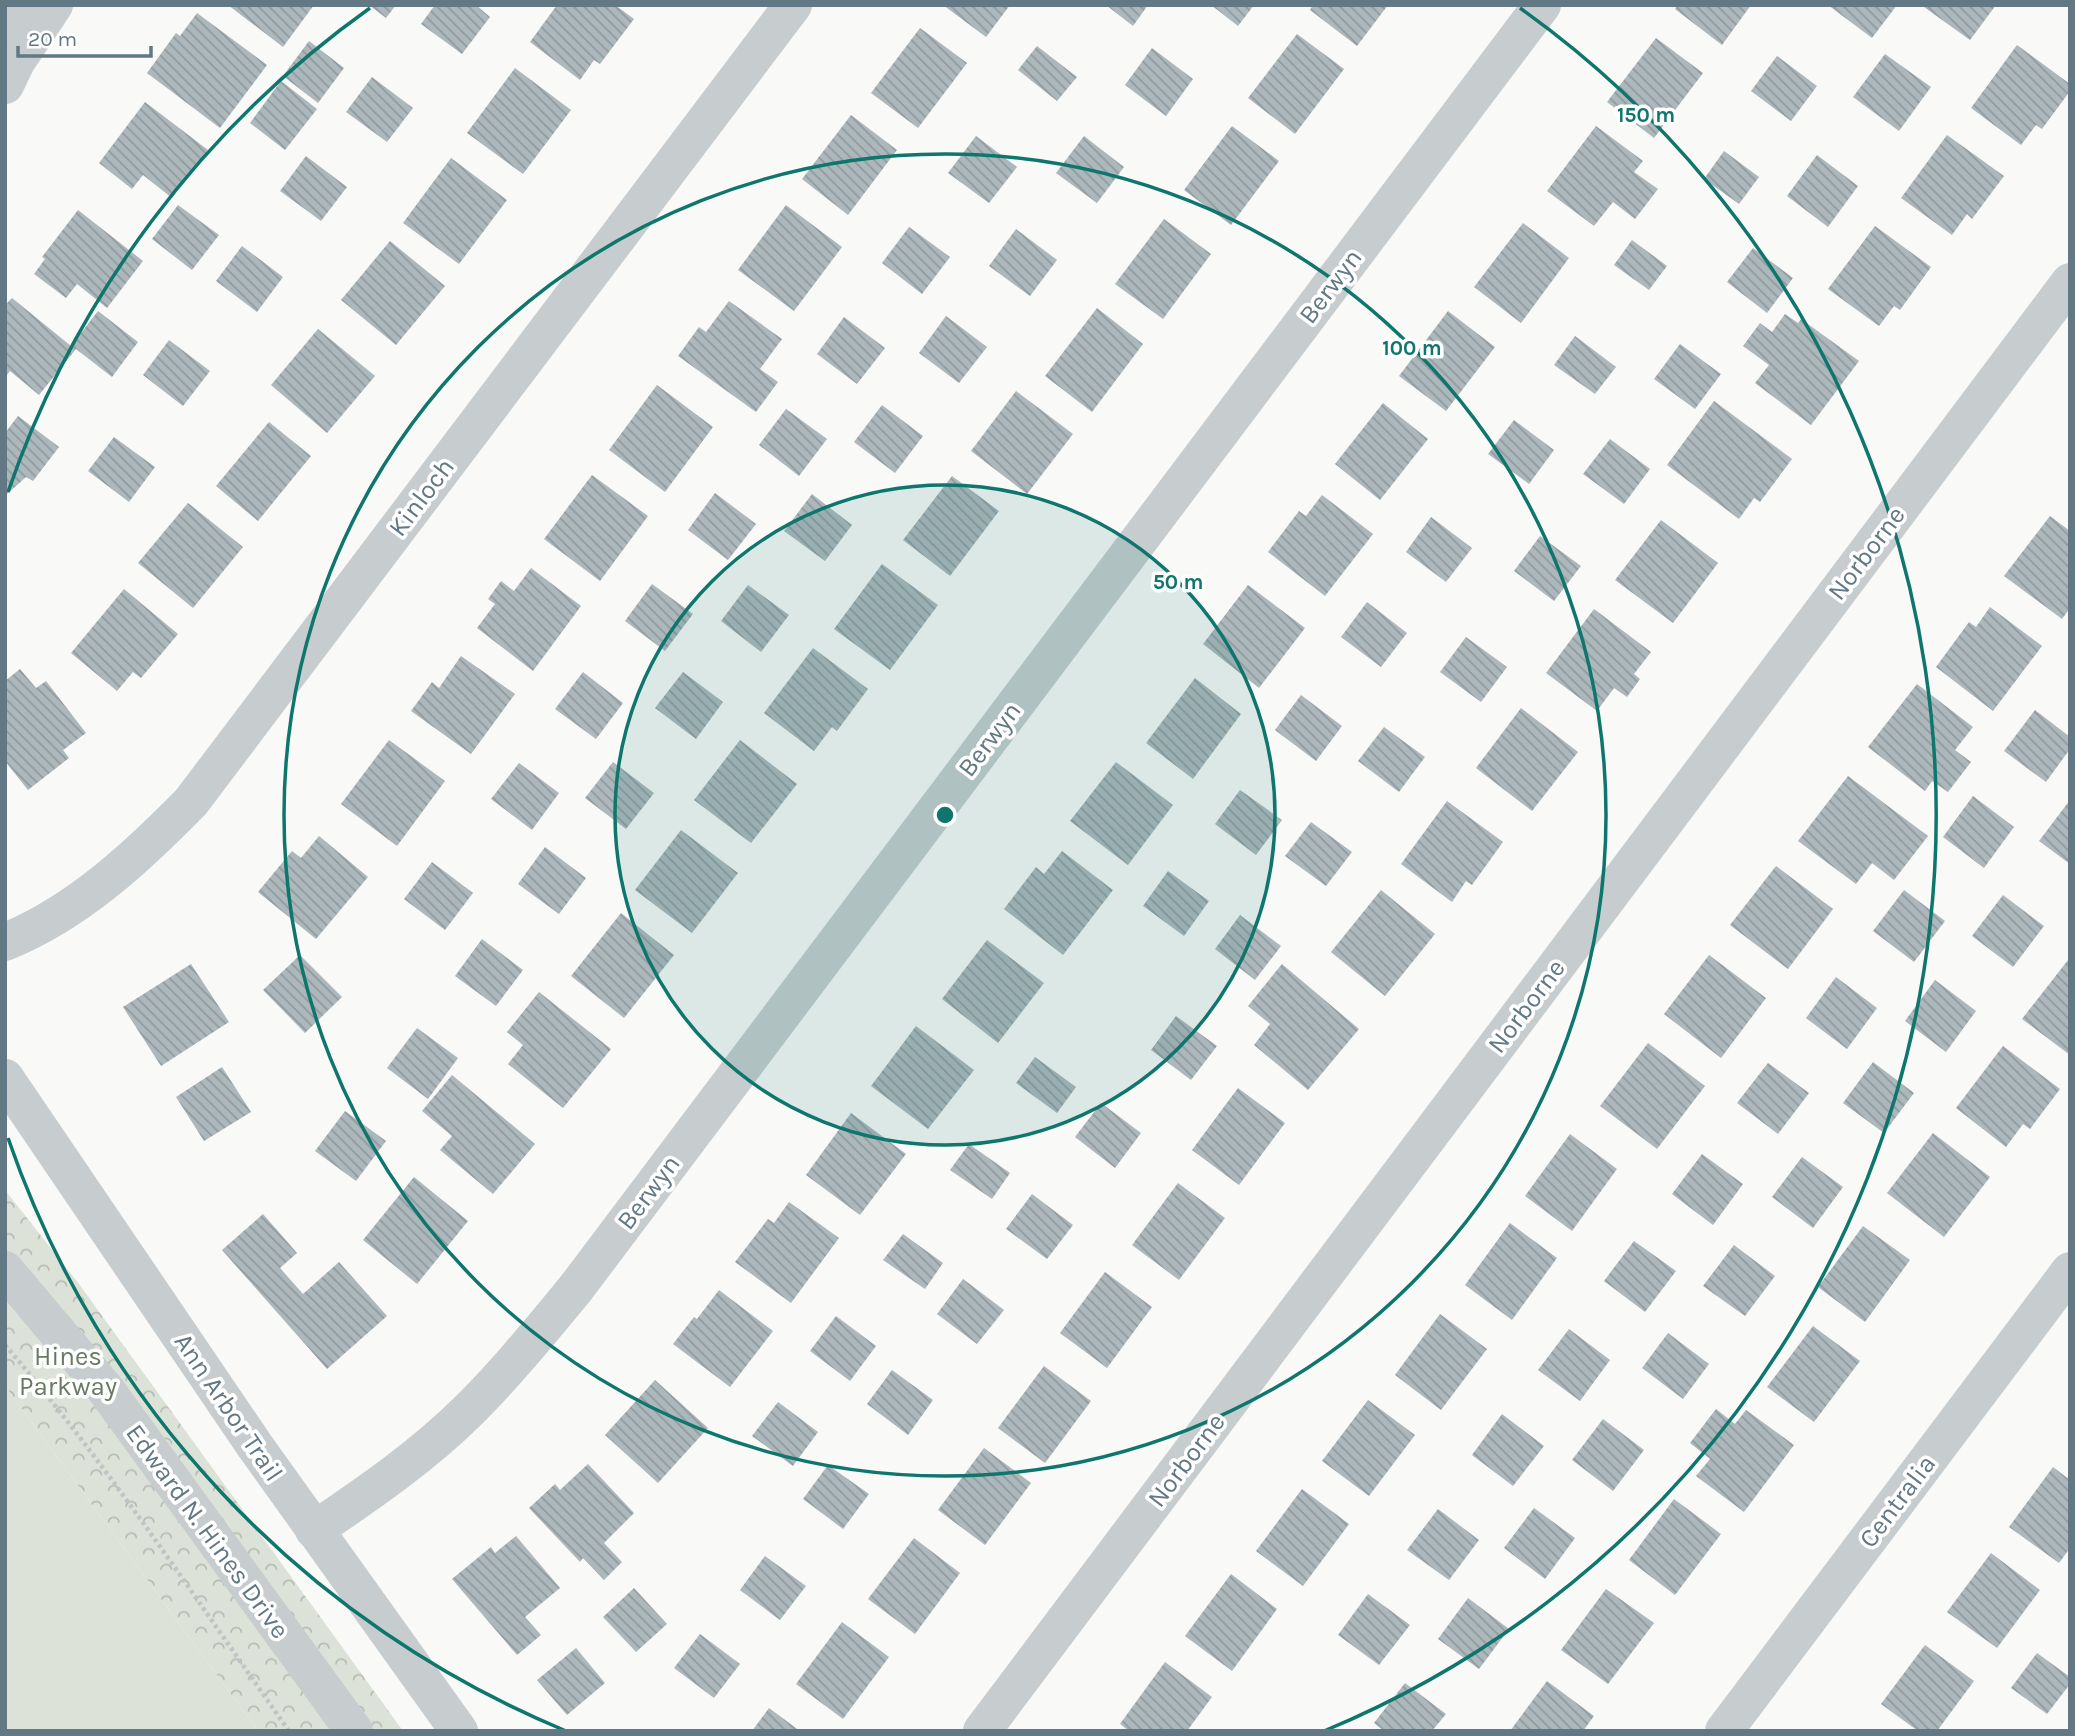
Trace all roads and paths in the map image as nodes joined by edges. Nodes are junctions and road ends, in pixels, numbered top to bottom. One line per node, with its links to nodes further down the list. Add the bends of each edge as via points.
1 (14, 5): 5 (street)
2 (54, 5): 6 (street)
3 (793, 5): 8 (street, Kinloch, via 191,802 144,850 76,903 31,932)
4 (1542, 5): 13 (street, Berwyn, via 576,1288 471,1409 427,1448)
5 (5, 57)
6 (5, 85)
7 (2070, 282): 17 (street, Norborne)
8 (5, 942)
9 (5, 1078): 13 (street, Ann Arbor Trail)
10 (5, 1270): 15 (street, Edward N. Hines Drive, via 106,1390)
11 (2070, 1272): 18 (street, Centralia)
12 (5, 1345): 14 (path, via 131,1508)
13 (314, 1530): 16 (street, Ann Arbor Trail)
14 (289, 1731)
15 (354, 1731)
16 (459, 1731)
17 (982, 1731)
18 (1724, 1731)

